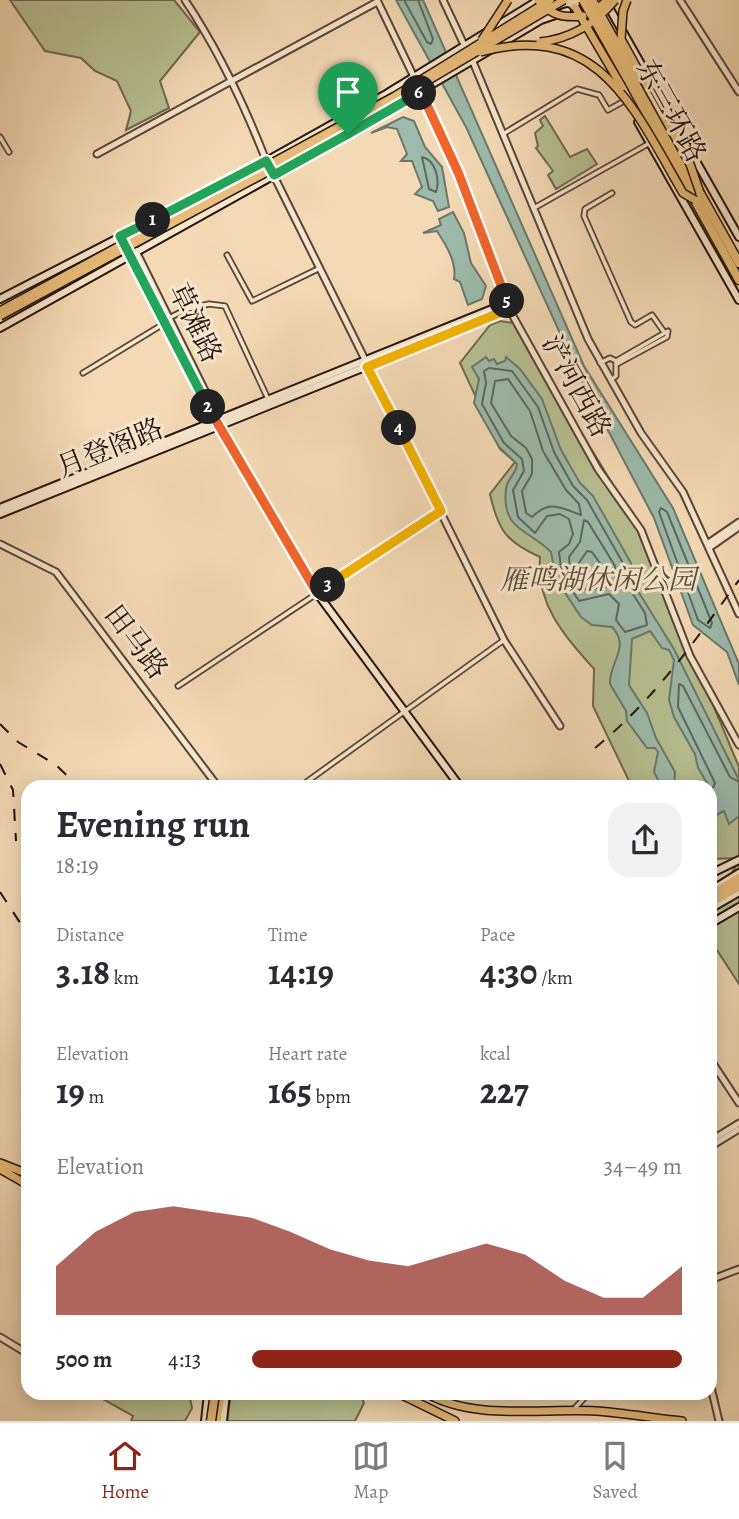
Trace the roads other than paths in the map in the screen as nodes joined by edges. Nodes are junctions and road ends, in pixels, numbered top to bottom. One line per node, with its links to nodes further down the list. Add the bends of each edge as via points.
1 (185, 0): 25 (street, via 210,36)
2 (443, 0): 21 (street)
3 (508, 0): 19 (main road, bridge)
4 (538, 0): 10 (main road, bridge, via 551,14 566,18 586,15); 21 (main road)
5 (550, 0): 19 (main road, bridge)
6 (556, 0): 15 (main road)
7 (566, 0): 22 (main road, bridge); 28 (main road, bridge, via 585,20)
8 (583, 0): 24 (highway, 东三环路, bridge)
9 (592, 0): 24 (highway, 东三环路, bridge)
10 (605, 0): 16 (main road, via 593,10); 17 (main road)
11 (615, 0): 20 (main road, bridge, via 575,32 556,41)
12 (627, 0): 37 (main road, bridge, via 621,39 690,164)
13 (680, 0): 27 (street)
14 (377, 1): 23 (street, 浐河西路); 25 (street)
15 (567, 11): 16 (main road); 22 (main road)
16 (576, 13): 18 (main road)
17 (613, 15): 18 (main road); 40 (main road)
18 (588, 32): 28 (main road)
19 (479, 44): 51 (main road, bridge, via 374,107)
20 (526, 44): 22 (main road, bridge, via 504,46); 28 (main road, bridge, via 566,51 589,61)
21 (465, 47): 22 (street); 23 (main road)
22 (472, 58): 26 (main road); 29 (street); 52 (main road, bridge)
23 (415, 76): 26 (main road, 浐河西路); 34 (main road)
24 (631, 77): 37 (highway, 东三环路)
25 (231, 82): 33 (street); 34 (street)
26 (422, 91): 35 (main road); 50 (main road, 浐河西路)
27 (739, 92)
28 (626, 98): 29 (street, via 608,110 599,95 577,89); 31 (main road); 37 (main road, bridge, via 683,193)
29 (503, 134): 38 (street)
30 (0, 137): 32 (street)
31 (650, 143): 38 (street); 49 (main road)
32 (9, 152)
33 (97, 154)
34 (266, 161): 35 (street); 39 (main road)
35 (274, 175): 42 (main road); 45 (street)
36 (612, 193): 56 (street, via 585,209 584,216 631,322 652,315 670,334)
37 (697, 197): 41 (highway, 东三环路); 44 (highway, 东三环路)
38 (534, 208): 55 (street)
39 (124, 235): 42 (street, 草滩路); 48 (main road)
40 (739, 237)
41 (716, 238): 46 (highway, 东三环路); 47 (highway)
42 (134, 254): 53 (street, 草滩路); 54 (main road)
43 (228, 255): 45 (street, via 252,301)
44 (738, 261)
45 (320, 268): 57 (street)
46 (739, 280)
47 (739, 288)
48 (0, 299)
49 (739, 300)
50 (508, 306): 57 (main road, 月登阁路); 74 (street, 浐河西路, via 598,469 641,530 690,656)
51 (0, 311)
52 (0, 316)
53 (167, 321): 58 (street); 60 (street, via 187,309 225,306); 61 (street, 草滩路)
54 (0, 328)
55 (600, 363): 56 (street, via 610,358); 59 (street)
56 (617, 363): 59 (street, via 616,376)
57 (367, 364): 60 (main road, 月登阁路); 61 (main road, 月登阁路); 63 (street)
58 (83, 373)
59 (610, 382): 67 (street, via 640,433 676,478)
60 (268, 401): 61 (main road, 月登阁路)
61 (218, 424): 62 (main road, 月登阁路); 64 (main road, 月登阁路); 68 (main road)
62 (0, 508)
63 (441, 511): 68 (street); 70 (street)
64 (0, 514)
65 (739, 524): 67 (street)
66 (0, 544): 75 (street, 田马路, via 56,572)
67 (708, 546): 69 (street)
68 (317, 593): 71 (street); 72 (main road)
69 (739, 614)
70 (504, 640): 72 (street); 73 (street)
71 (178, 686)
72 (403, 710): 76 (street); 77 (main road)
73 (561, 726)
74 (739, 745)
75 (213, 780)
76 (310, 780)
77 (454, 780)
78 (739, 860): 79 (main road)
79 (717, 871)
80 (739, 876): 82 (highway)
81 (739, 886): 84 (highway)
82 (717, 889)
83 (739, 892): 85 (main road)
84 (717, 899)
85 (717, 905)
86 (739, 906): 87 (main road)
87 (717, 920)
88 (717, 1070): 89 (street)
89 (739, 1103)
90 (739, 1123): 92 (street)
91 (739, 1129): 93 (street)
92 (717, 1137)
93 (717, 1143)
94 (1, 1169): 95 (main road); 96 (main road)
95 (21, 1173)
96 (21, 1181)
97 (739, 1269): 98 (street)
98 (717, 1277)
99 (0, 1337): 100 (street)
100 (21, 1349)
101 (207, 1400): 110 (main road)
102 (215, 1400): 111 (highway, bridge)
103 (219, 1400): 111 (highway)
104 (225, 1400): 112 (main road)
105 (412, 1400): 113 (main road)
106 (438, 1400): 109 (main road, via 482,1409)
107 (582, 1400): 109 (street)
108 (714, 1400): 115 (street)
109 (572, 1411): 114 (main road)
110 (205, 1421)
111 (214, 1421)
112 (223, 1421)
113 (455, 1421)
114 (682, 1421)
115 (719, 1421)

